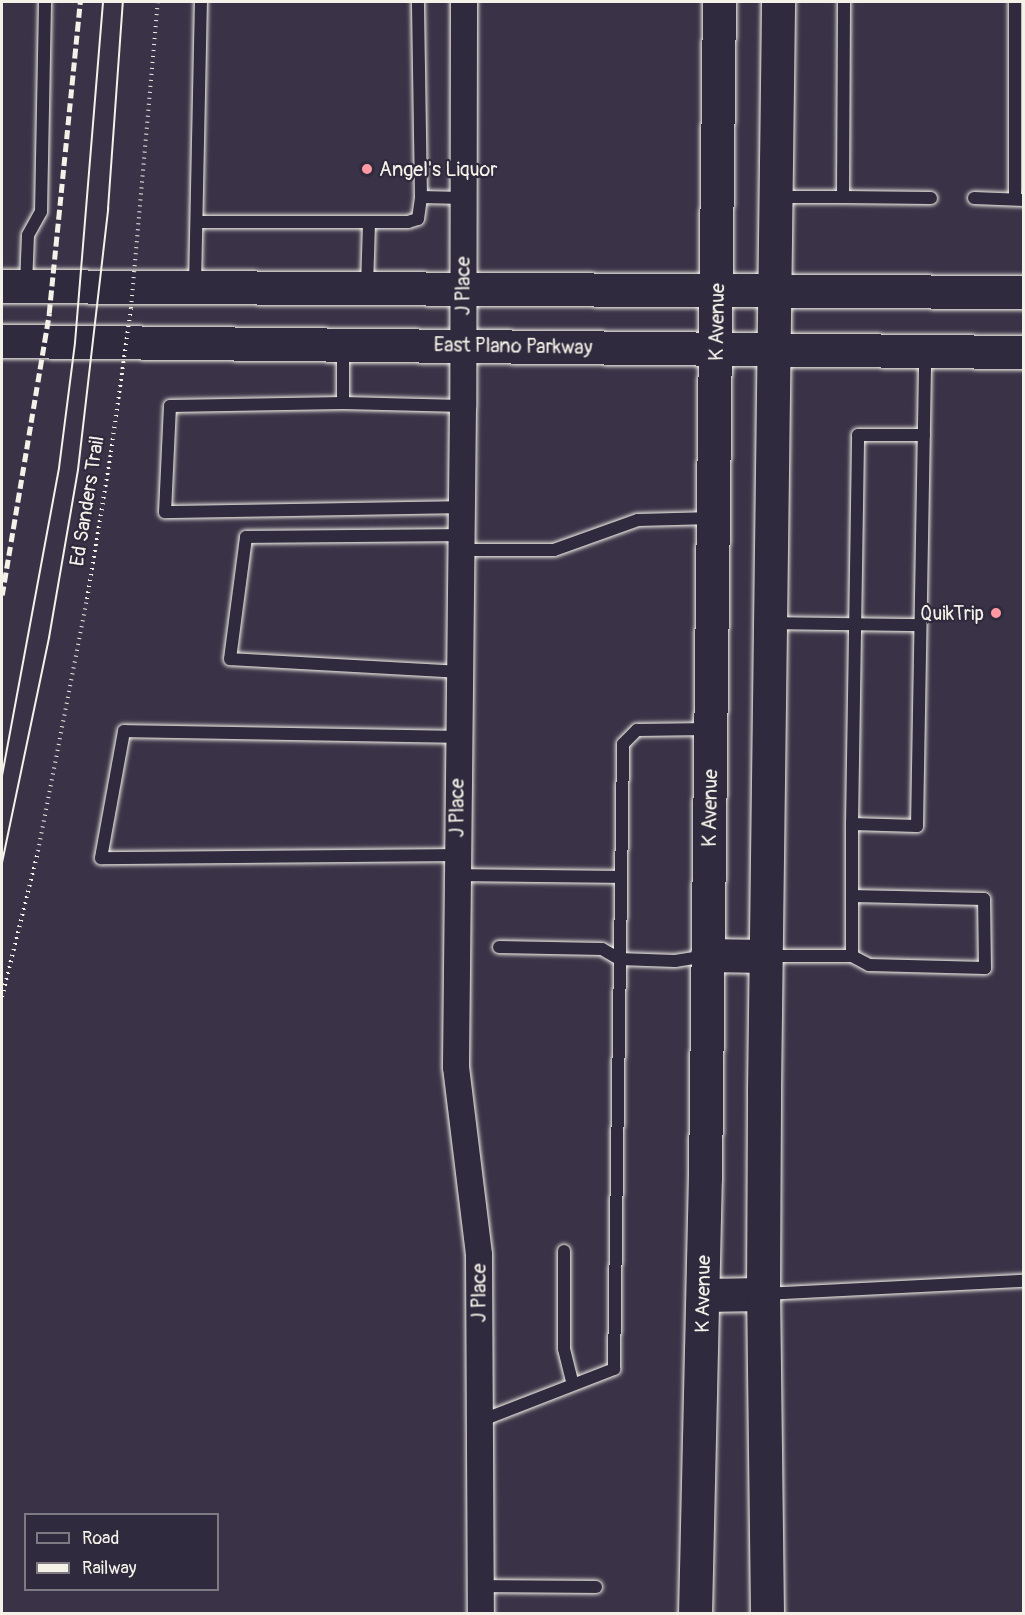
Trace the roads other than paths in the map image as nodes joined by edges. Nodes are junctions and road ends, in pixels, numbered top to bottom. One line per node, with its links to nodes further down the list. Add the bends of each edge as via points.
1 (45, 2): 18 (lane, via 41,212 28,235)
2 (201, 2): 16 (lane)
3 (418, 2): 9 (lane)
4 (464, 2): 12 (street, J Place)
5 (719, 2): 22 (main road, K Avenue)
6 (778, 2): 10 (main road)
7 (844, 2): 11 (lane)
8 (1015, 2): 15 (lane)
9 (421, 197): 12 (lane); 17 (lane, via 418,219)
10 (775, 197): 11 (lane); 23 (main road)
11 (843, 197): 13 (lane)
12 (463, 198): 20 (street, J Place)
13 (931, 198)
14 (974, 198): 15 (lane)
15 (1019, 199)
16 (197, 222): 17 (lane); 21 (lane)
17 (369, 222): 19 (lane)
18 (14, 286): 21 (main road)
19 (367, 287): 20 (main road); 21 (main road)
20 (463, 288): 22 (main road); 27 (street, J Place)
21 (195, 289)
22 (717, 289): 23 (main road); 28 (main road, K Avenue)
23 (774, 290): 24 (main road); 29 (main road)
24 (1023, 292)
25 (2, 341): 26 (main road, East Plano Parkway)
26 (343, 344): 27 (main road, East Plano Parkway); 32 (lane)
27 (464, 345): 28 (main road, East Plano Parkway); 33 (street, J Place)
28 (716, 348): 29 (main road, East Plano Parkway); 36 (main road, K Avenue)
29 (774, 349): 30 (main road, East Plano Parkway); 38 (main road)
30 (925, 351): 31 (main road, East Plano Parkway); 34 (lane)
31 (1023, 352)
32 (343, 403): 33 (lane); 35 (lane, via 170,405 165,512)
33 (463, 405): 35 (street, J Place)
34 (924, 435): 39 (lane, via 858,435); 40 (lane)
35 (462, 507): 37 (street, J Place)
36 (714, 518): 37 (lane, via 638,520 554,550); 42 (main road, K Avenue)
37 (462, 543): 41 (street, J Place); 41 (lane, via 246,537 230,659)
38 (771, 623): 39 (lane); 50 (main road)
39 (855, 624): 40 (lane); 44 (lane)
40 (920, 625): 44 (lane, via 918,826)
41 (460, 672): 43 (street, J Place)
42 (711, 729): 46 (lane, via 637,730 623,744); 49 (main road, K Avenue)
43 (458, 737): 45 (street, J Place); 45 (lane, via 124,731 101,858)
44 (852, 824): 47 (lane)
45 (457, 865): 46 (lane); 58 (street, J Place, via 456,1067 479,1255)
46 (621, 877): 52 (lane)
47 (852, 896): 51 (lane); 51 (lane, via 984,899 985,968 869,965)
48 (499, 947): 52 (lane, via 602,949)
49 (707, 955): 50 (main road); 52 (lane, via 675,961); 56 (main road, K Avenue)
50 (766, 956): 51 (lane); 55 (main road)
51 (852, 956)
52 (620, 959): 57 (lane, via 614,1369)
53 (564, 1251): 57 (lane, via 564,1349)
54 (1023, 1281): 55 (lane)
55 (763, 1294): 56 (main road); 62 (main road)
56 (703, 1295): 61 (main road, K Avenue)
57 (573, 1384): 58 (lane)
58 (480, 1421): 59 (street, J Place)
59 (480, 1586): 60 (lane); 63 (street, J Place)
60 (596, 1587)
61 (693, 1609)
62 (767, 1613)
63 (481, 1614)

